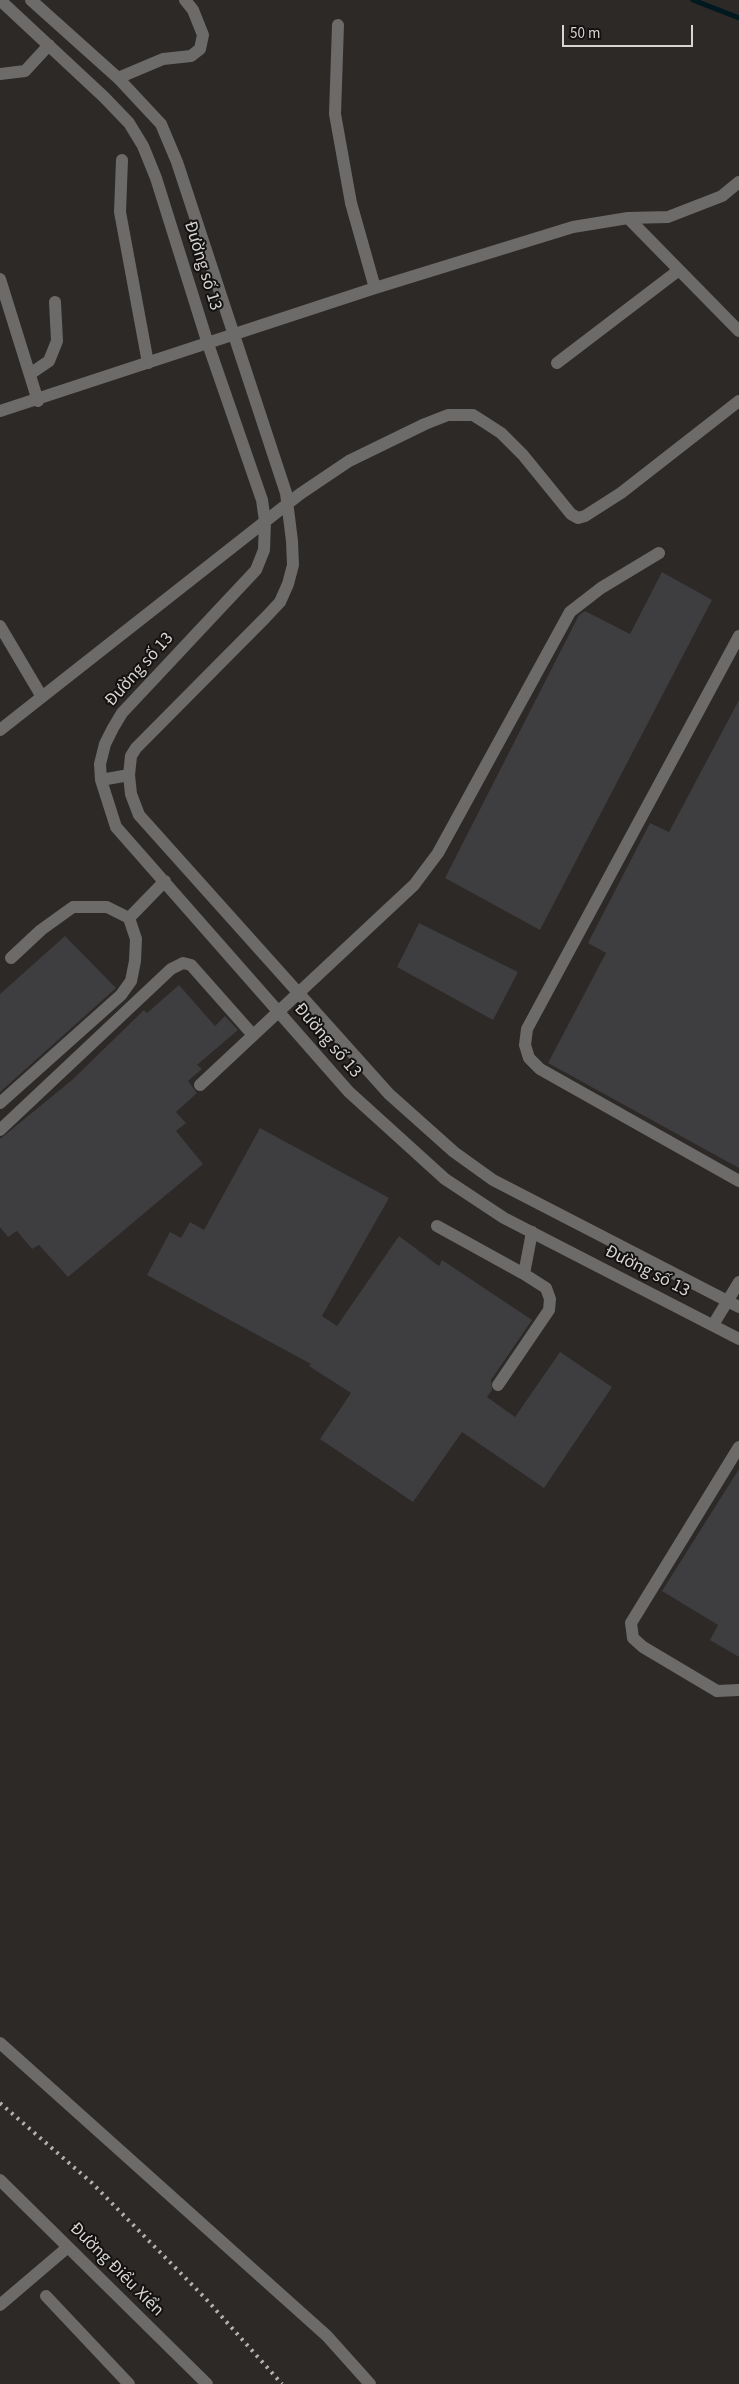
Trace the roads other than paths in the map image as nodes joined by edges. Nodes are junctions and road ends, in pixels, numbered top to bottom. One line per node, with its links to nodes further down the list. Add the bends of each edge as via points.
1 (0, 0): 5 (street, Đường số 13)
2 (32, 0): 7 (street, Đường số 13)
3 (185, 0): 7 (street, via 194,10 203,35 200,49 191,56 163,59)
4 (338, 25): 13 (street, via 335,114 351,203)
5 (49, 45): 6 (street, via 25,71); 17 (street, Đường số 13, via 129,123 143,146)
6 (0, 74)
7 (118, 78): 16 (street, Đường số 13, via 156,118 169,141)
8 (122, 160): 18 (street, via 120,212)
9 (739, 182): 10 (street, via 722,196 668,217)
10 (628, 218): 11 (street); 13 (street, via 573,227)
11 (679, 270): 15 (street); 19 (street)
12 (0, 279): 20 (street)
13 (375, 288): 16 (street)
14 (55, 302): 20 (street, via 57,341 48,361)
15 (739, 331)
16 (234, 335): 17 (street); 24 (street, Đường số 13)
17 (208, 344): 18 (street); 25 (street, Đường số 13, via 262,500)
18 (148, 363): 21 (street)
19 (557, 364)
20 (30, 374): 21 (street)
21 (38, 400): 23 (street)
22 (739, 401): 24 (street, via 621,493 578,518 571,514 501,432 472,415 448,415 425,424 349,461)
23 (0, 412)
24 (287, 504): 25 (street); 31 (street, Đường số 13, via 293,565 280,602 136,748 131,756)
25 (265, 521): 29 (street); 32 (street, Đường số 13, via 264,550 256,570 122,713 106,744 100,764)
26 (659, 553): 36 (street, via 600,588 570,612 438,854 414,885)
27 (0, 626): 29 (street)
28 (739, 636): 42 (street, via 527,1029 525,1045 529,1058 540,1069)
29 (42, 697): 30 (street)
30 (0, 730)
31 (130, 775): 32 (street); 36 (street, Đường số 13, via 131,794 139,815)
32 (100, 780): 33 (street, Đường số 13, via 116,827)
33 (165, 881): 34 (street); 37 (street, Đường số 13)
34 (129, 918): 35 (street, via 107,907 73,907 41,930); 40 (street, via 136,939 131,981 121,995)
35 (11, 958)
36 (300, 993): 37 (street); 47 (street, Đường số 13, via 389,1094 454,1152 493,1180)
37 (279, 1012): 38 (street); 44 (street, Đường số 13, via 349,1092 396,1137 445,1179 504,1218)
38 (253, 1035): 39 (street); 41 (street, via 191,965 183,963 171,969)
39 (200, 1085)
40 (0, 1103)
41 (0, 1130)
42 (739, 1181)
43 (437, 1226): 45 (street)
44 (532, 1232): 45 (street); 49 (street, Đường số 13)
45 (524, 1274): 51 (street, via 546,1288 549,1310)
46 (739, 1282): 47 (street)
47 (727, 1301): 48 (street, Đường số 13); 49 (street)
48 (739, 1307)
49 (713, 1325): 50 (street, Đường số 13)
50 (739, 1339)
51 (498, 1385)
52 (739, 1447): 53 (street, via 631,1623 633,1638 643,1648 717,1691)
53 (739, 1690)
54 (0, 2043): 61 (street, via 327,2336)
55 (0, 2180): 56 (street, Đường Điểu Xiển)
56 (68, 2247): 58 (street); 60 (street, Đường Điểu Xiển)
57 (46, 2296): 59 (street)
58 (0, 2305)
59 (130, 2384)
60 (207, 2384)
61 (370, 2384)

